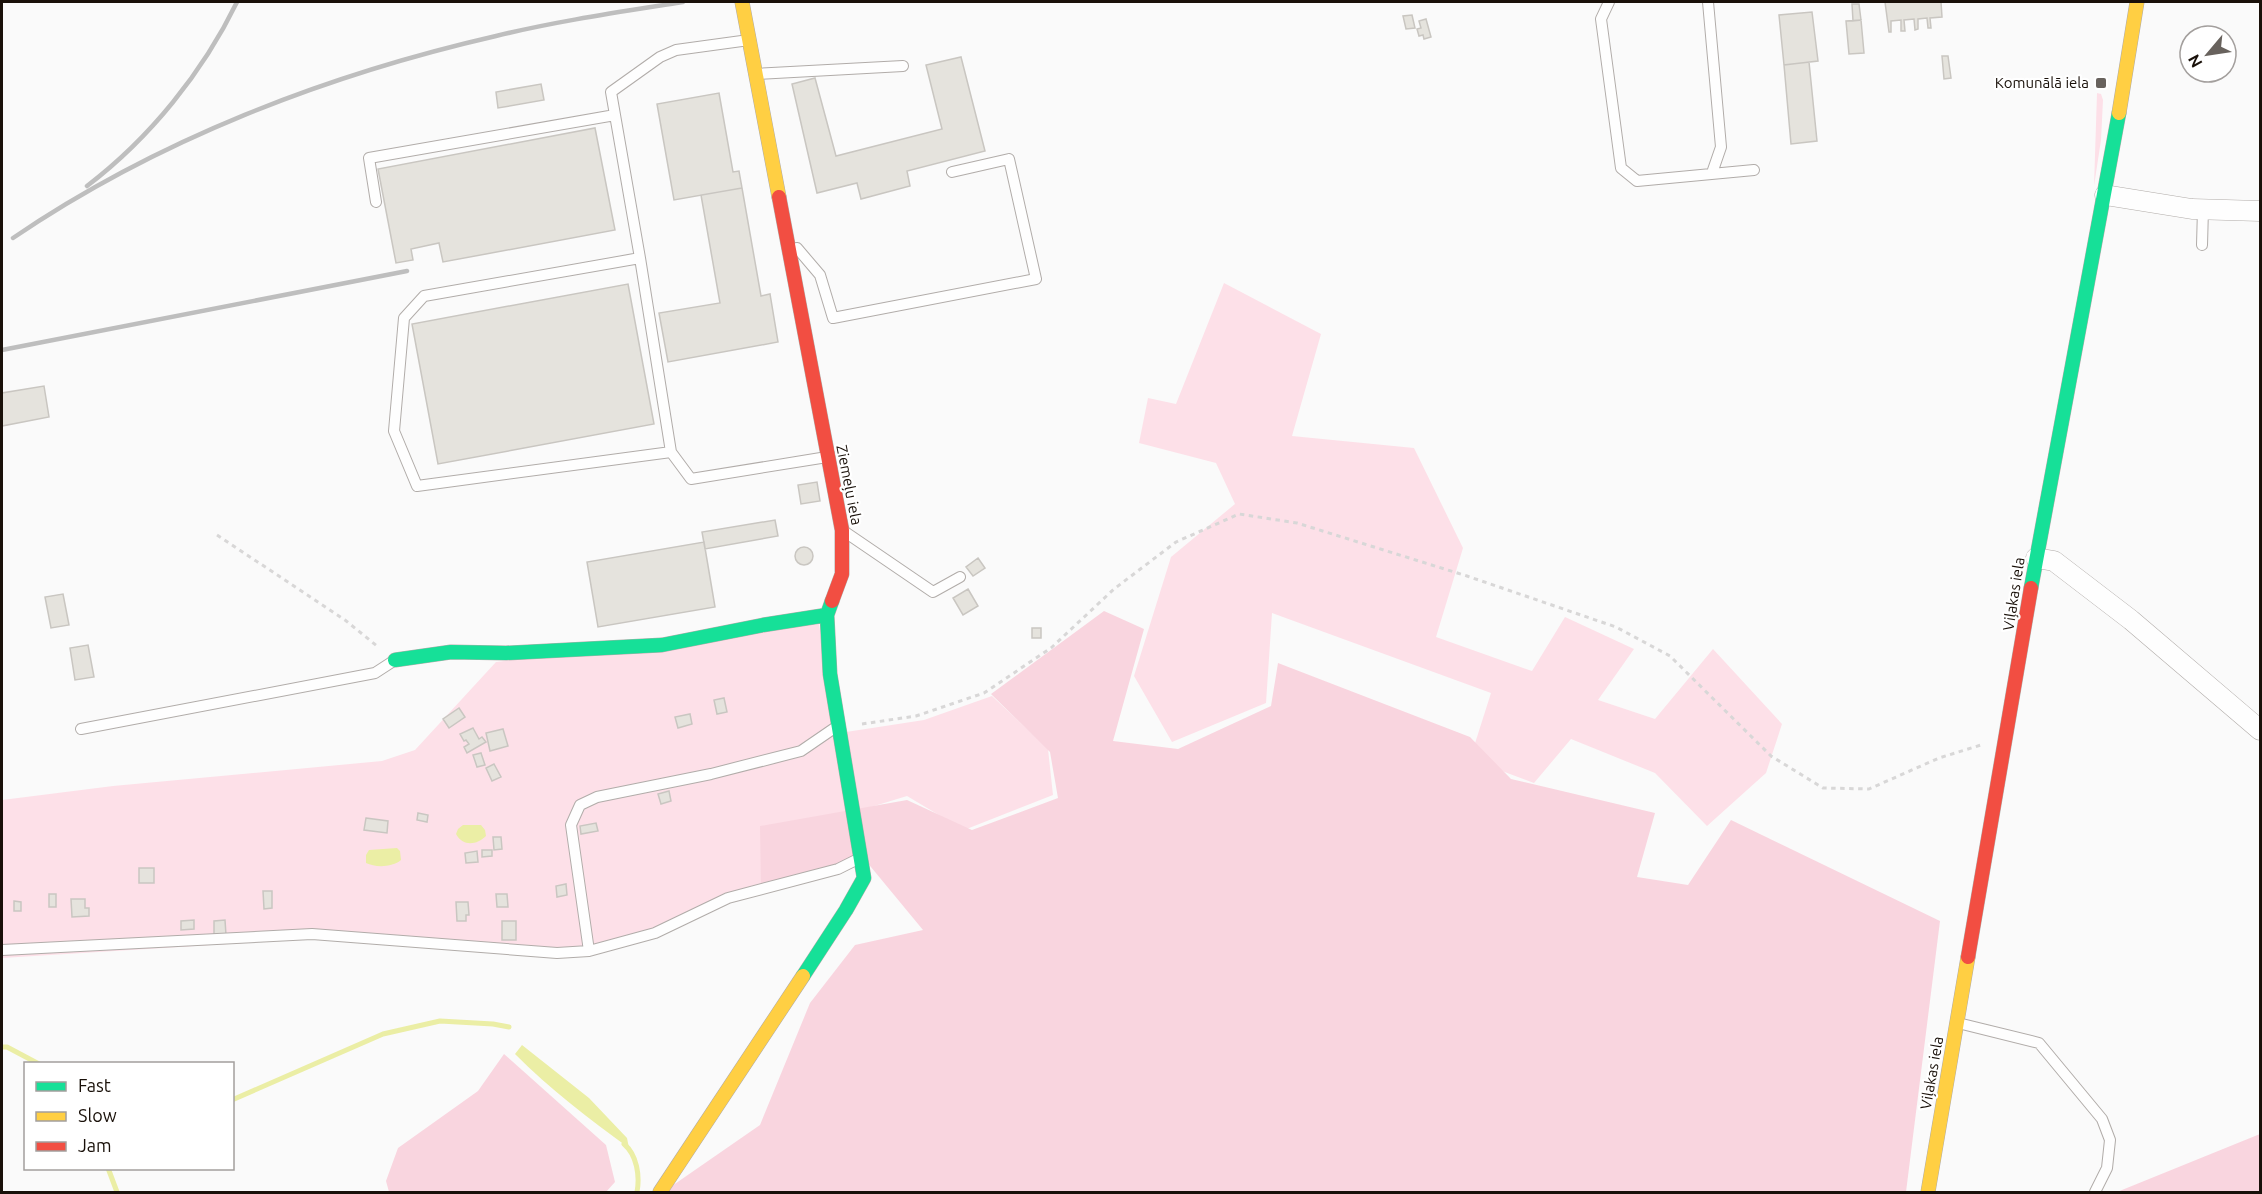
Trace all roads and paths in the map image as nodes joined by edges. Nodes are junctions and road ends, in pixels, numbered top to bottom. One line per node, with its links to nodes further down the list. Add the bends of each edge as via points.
1 (742, 2): 5 (street, Ziemeļu iela)
2 (1608, 2): 11 (lane, via 1601,19 1621,168 1637,181)
3 (1708, 2): 11 (lane, via 1721,147)
4 (2137, 2): 12 (street, Viļakas iela)
5 (749, 40): 7 (street, Ziemeļu iela); 8 (lane, via 676,50 660,57 611,92)
6 (903, 66): 7 (lane)
7 (755, 74): 16 (street, Ziemeļu iela)
8 (615, 115): 13 (lane, via 369,158); 18 (lane)
9 (1754, 170): 11 (lane)
10 (952, 172): 16 (lane, via 1009,159 1035,279 833,318 820,275)
11 (1712, 173)
12 (2105, 195): 14 (street); 23 (street, Viļakas iela)
13 (376, 202)
14 (2203, 209): 15 (street); 17 (lane)
15 (2260, 211)
16 (785, 234): 20 (street, Ziemeļu iela)
17 (2202, 245)
18 (640, 258): 19 (lane); 19 (lane, via 424,296 404,318 394,431 417,486)
19 (671, 452): 20 (lane, via 692,479)
20 (827, 457): 21 (street, Ziemeļu iela)
21 (842, 530): 24 (lane, via 933,592); 25 (street, Ziemeļu iela, via 842,574)
22 (217, 536): 26 (path, via 345,620)
23 (2036, 558): 29 (street, via 2054,561 2131,620); 30 (street, Viļakas iela)
24 (960, 577)
25 (827, 615): 26 (street, via 662,645 451,652); 27 (street, via 830,674)
26 (394, 660): 28 (lane, via 375,673)
27 (839, 725): 30 (path, via 916,716 984,693 1051,648 1114,589 1176,542 1239,514 1297,523 1616,627 1670,656 1771,756 1823,788 1869,789 1939,758 1994,741); 31 (street); 33 (lane, via 801,751 597,797 580,805 571,825)
28 (81, 729)
29 (2260, 730)
30 (2006, 742): 34 (street, Viļakas iela)
31 (861, 857): 33 (lane, via 838,869 728,898 655,933); 35 (street, via 864,878 846,910)
32 (2, 950): 33 (lane, via 312,934 556,953)
33 (589, 951)
34 (1958, 1023): 36 (street, Viļakas iela); 37 (lane, via 2039,1043 2102,1119 2110,1140 2107,1168)
35 (660, 1192)
36 (1928, 1192)
37 (2095, 1192)

